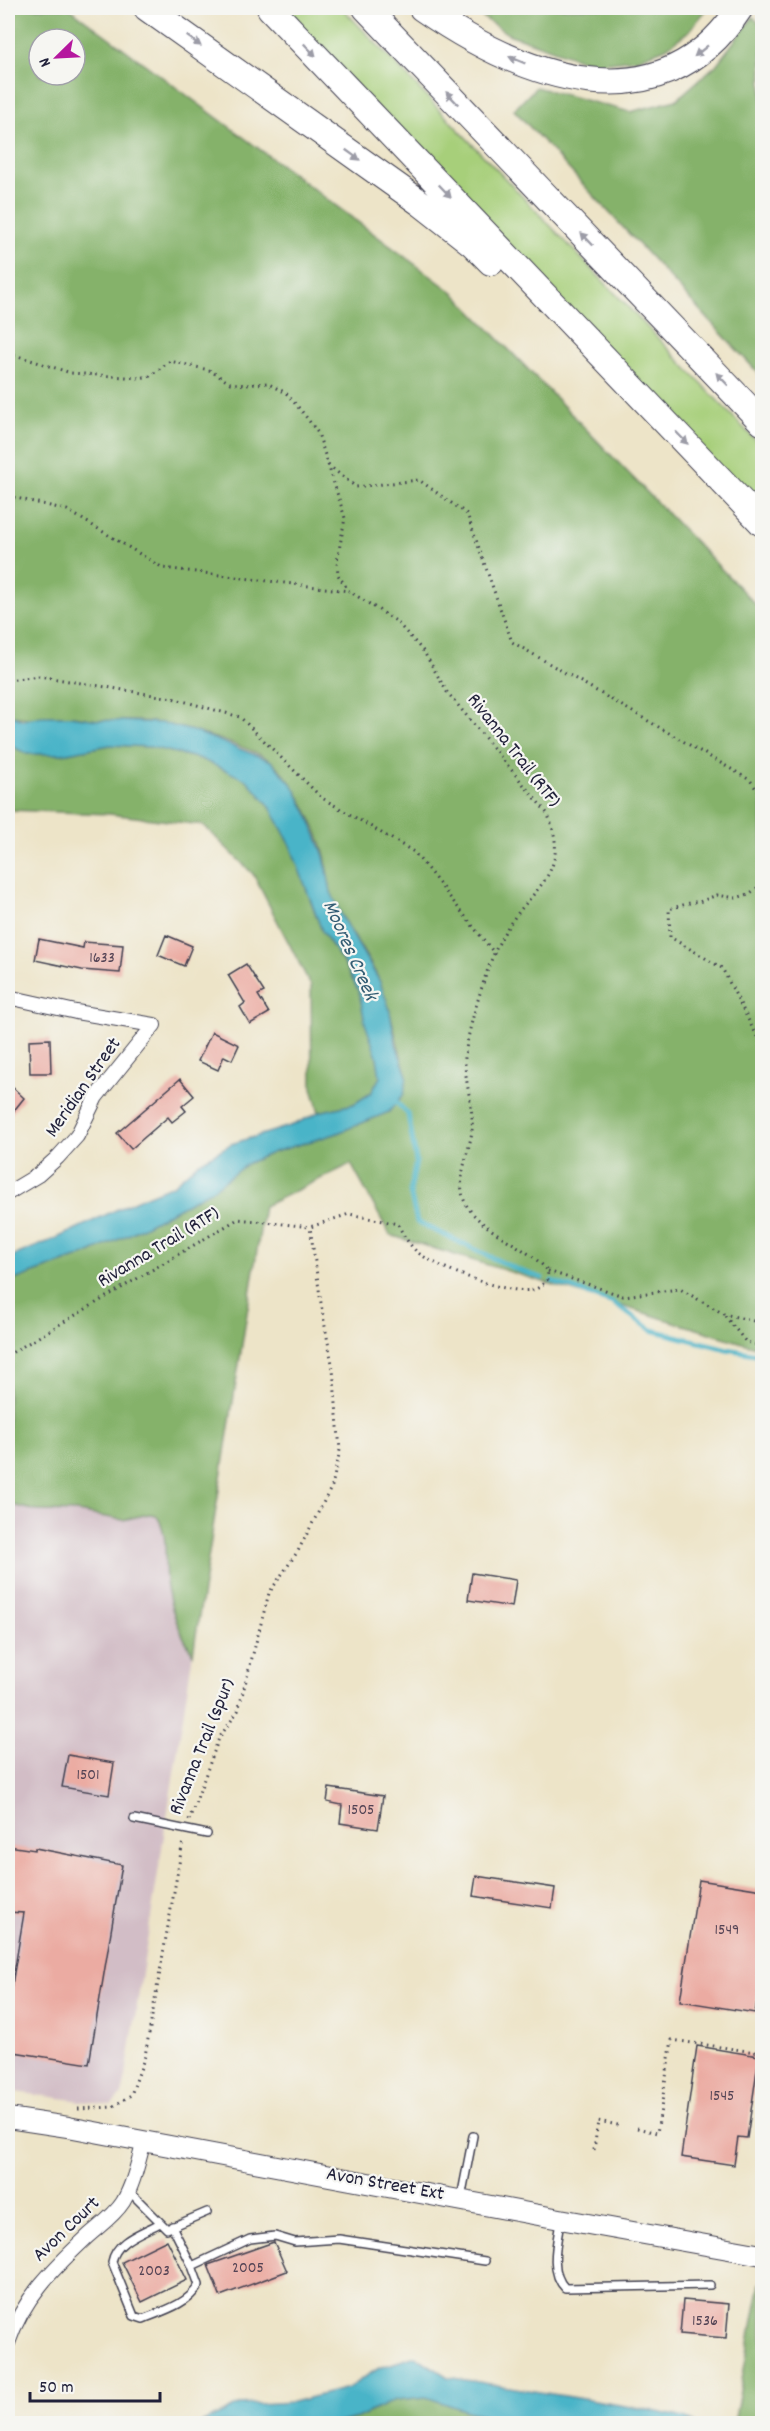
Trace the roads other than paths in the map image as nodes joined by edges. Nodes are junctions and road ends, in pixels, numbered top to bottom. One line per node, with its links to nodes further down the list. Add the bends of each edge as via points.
1 (147, 8): 6 (highway, one-way to 6, via 413,197)
2 (270, 8): 6 (highway, one-way to 6)
3 (366, 8): 7 (highway, one-way to 3)
4 (422, 8): 5 (highway, one-way to 4, via 717,37 676,67 658,75 604,83 577,80 517,60)
5 (740, 8)
6 (653, 408): 8 (highway, one-way to 8)
7 (762, 422)
8 (762, 522)
9 (8, 997): 10 (street, Meridian Street, via 154,1025 96,1097 76,1136 58,1157)
10 (8, 1193)
11 (134, 1819): 12 (lane)
12 (207, 1834)
13 (8, 2118): 15 (main road, Avon Street Ext)
14 (473, 2136): 17 (lane)
15 (144, 2141): 16 (street, Avon Court); 17 (main road, Avon Street Ext)
16 (129, 2191): 20 (lane); 26 (street, Avon Court, via 114,2213 34,2291)
17 (461, 2199): 19 (main road, Avon Street Ext)
18 (207, 2212): 21 (lane)
19 (560, 2219): 22 (main road, Avon Street Ext); 25 (lane, via 555,2256 558,2277 565,2288)
20 (160, 2223): 21 (lane, via 167,2229); 24 (lane, via 118,2246 113,2253 112,2262 134,2316 143,2319 194,2294 200,2285)
21 (172, 2226): 24 (lane)
22 (762, 2255)
23 (485, 2262): 24 (lane, via 339,2239 295,2242 275,2236 250,2239)
24 (192, 2266)
25 (710, 2285)
26 (8, 2343)

